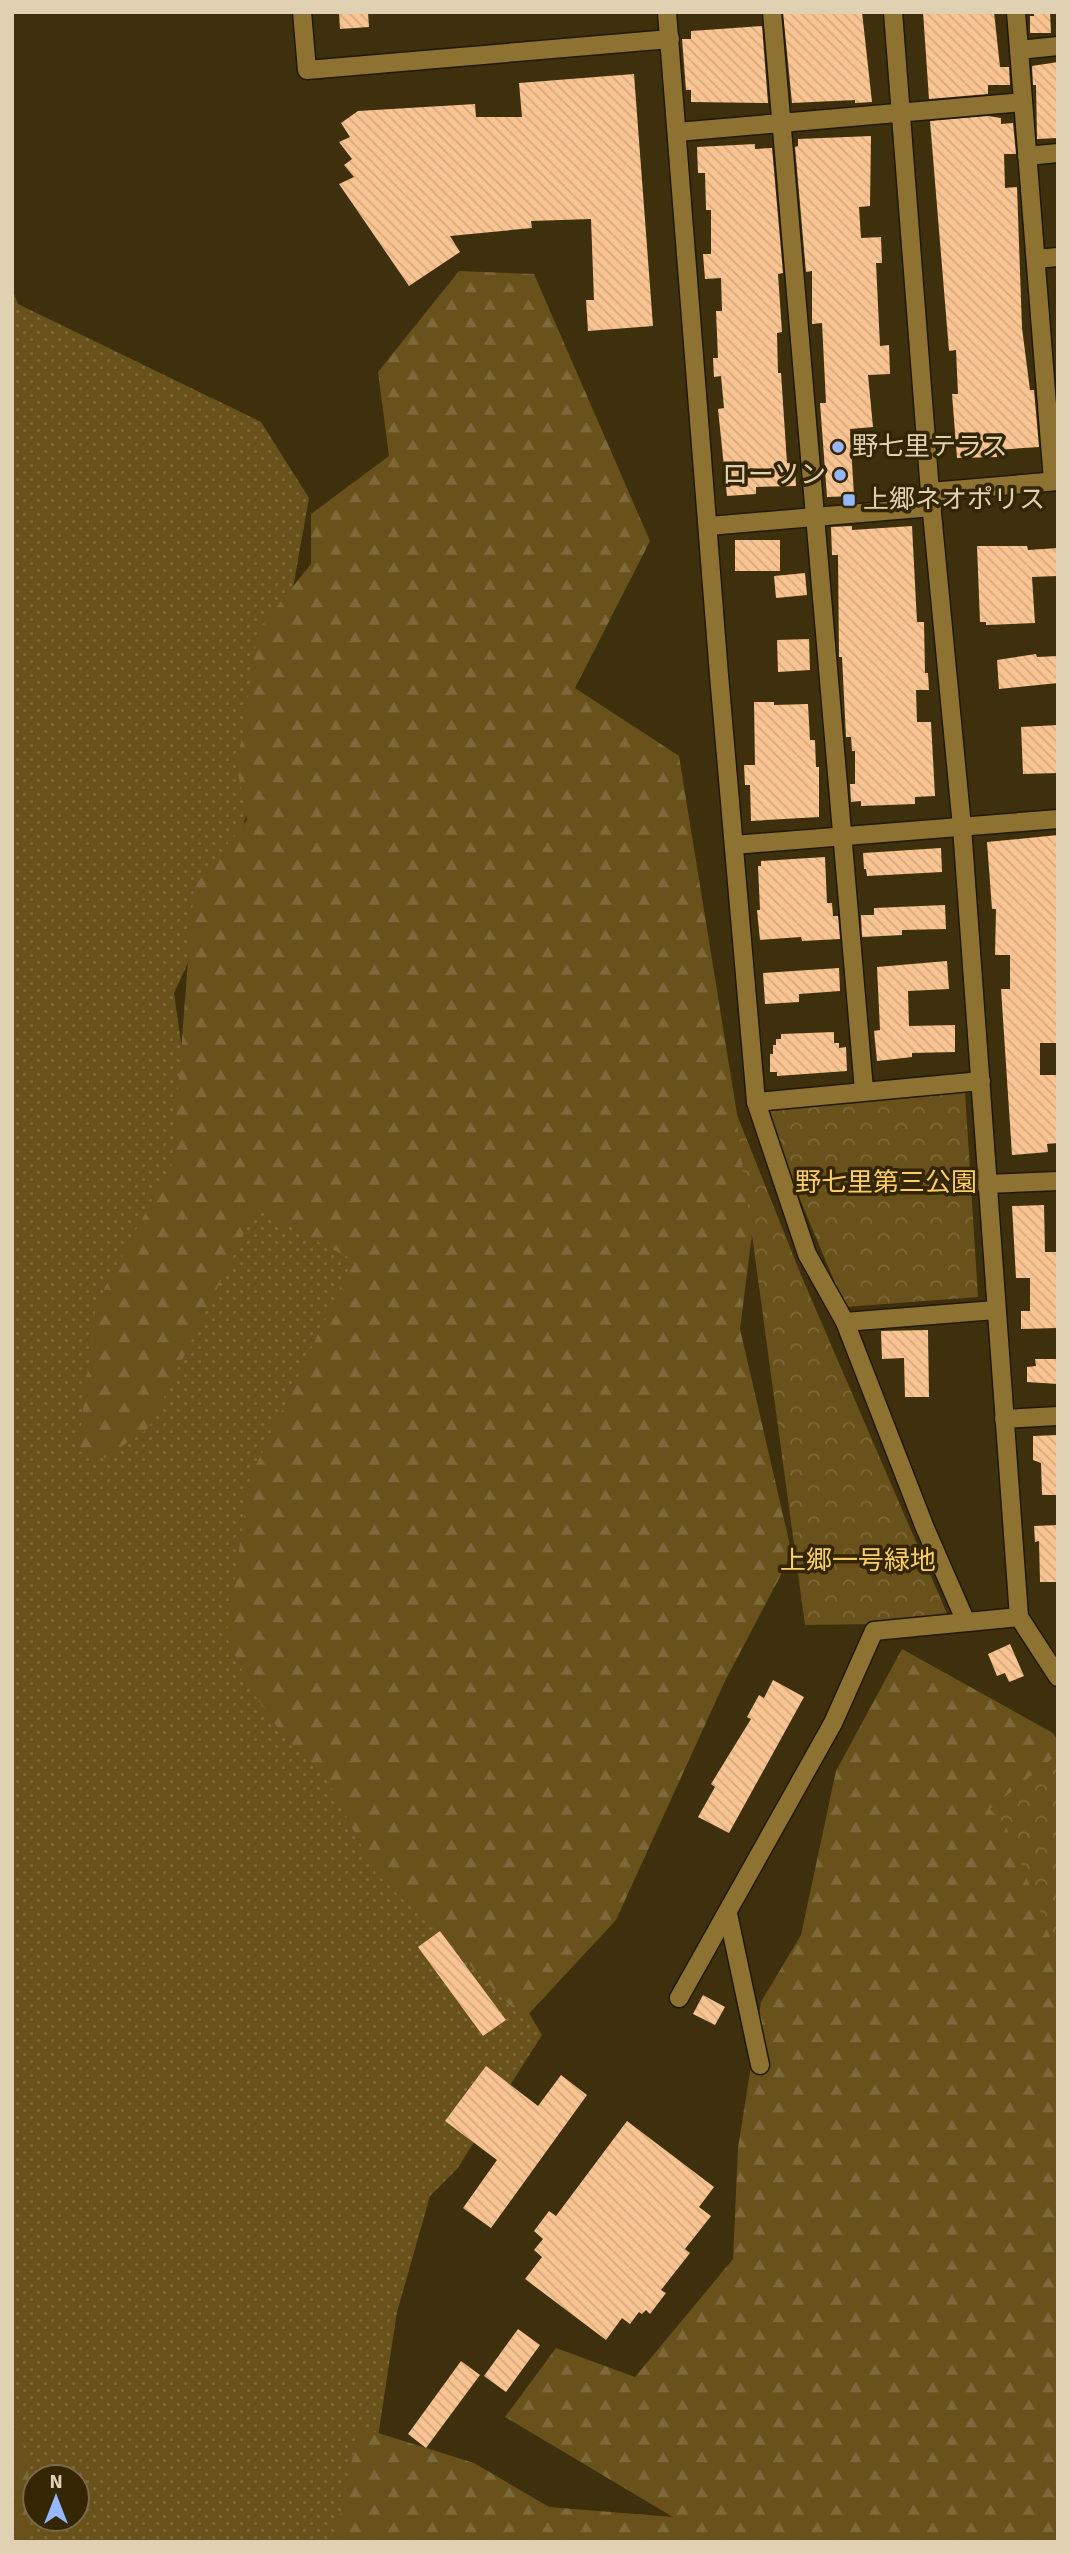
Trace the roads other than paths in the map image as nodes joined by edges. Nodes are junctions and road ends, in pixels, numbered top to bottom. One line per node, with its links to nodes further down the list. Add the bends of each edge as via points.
1 (302, 12): 6 (street, via 307,70)
2 (667, 12): 6 (street)
3 (772, 12): 11 (street)
4 (892, 12): 10 (street)
5 (1016, 12): 8 (street)
6 (670, 39): 12 (street)
7 (1058, 46): 8 (street)
8 (1019, 50): 9 (street)
9 (1023, 102): 10 (street); 14 (street)
10 (901, 113): 11 (street); 19 (street)
11 (781, 123): 12 (street); 20 (street)
12 (677, 132): 21 (street)
13 (1058, 153): 14 (street)
14 (1027, 156): 16 (street)
15 (1058, 257): 16 (street)
16 (1035, 259): 17 (street)
17 (1051, 360): 18 (street)
18 (1056, 481): 19 (street)
19 (931, 499): 20 (street); 23 (street)
20 (815, 517): 21 (street); 24 (street)
21 (709, 526): 25 (street)
22 (1058, 819): 23 (street)
23 (962, 827): 24 (street); 26 (street)
24 (840, 836): 25 (street); 27 (street)
25 (734, 845): 28 (street)
26 (981, 1081): 27 (street); 30 (street)
27 (864, 1090): 28 (street)
28 (756, 1102): 32 (street, via 807,1254)
29 (1058, 1181): 30 (street)
30 (985, 1184): 31 (street)
31 (995, 1310): 32 (street); 34 (street)
32 (845, 1322): 36 (street)
33 (1058, 1416): 34 (street)
34 (1004, 1419): 35 (street)
35 (1019, 1617): 36 (street); 37 (street)
36 (966, 1622): 38 (street, via 874,1631 833,1723)
37 (1058, 1677)
38 (728, 1914): 39 (street); 40 (street)
39 (679, 1998)
40 (760, 2065)

